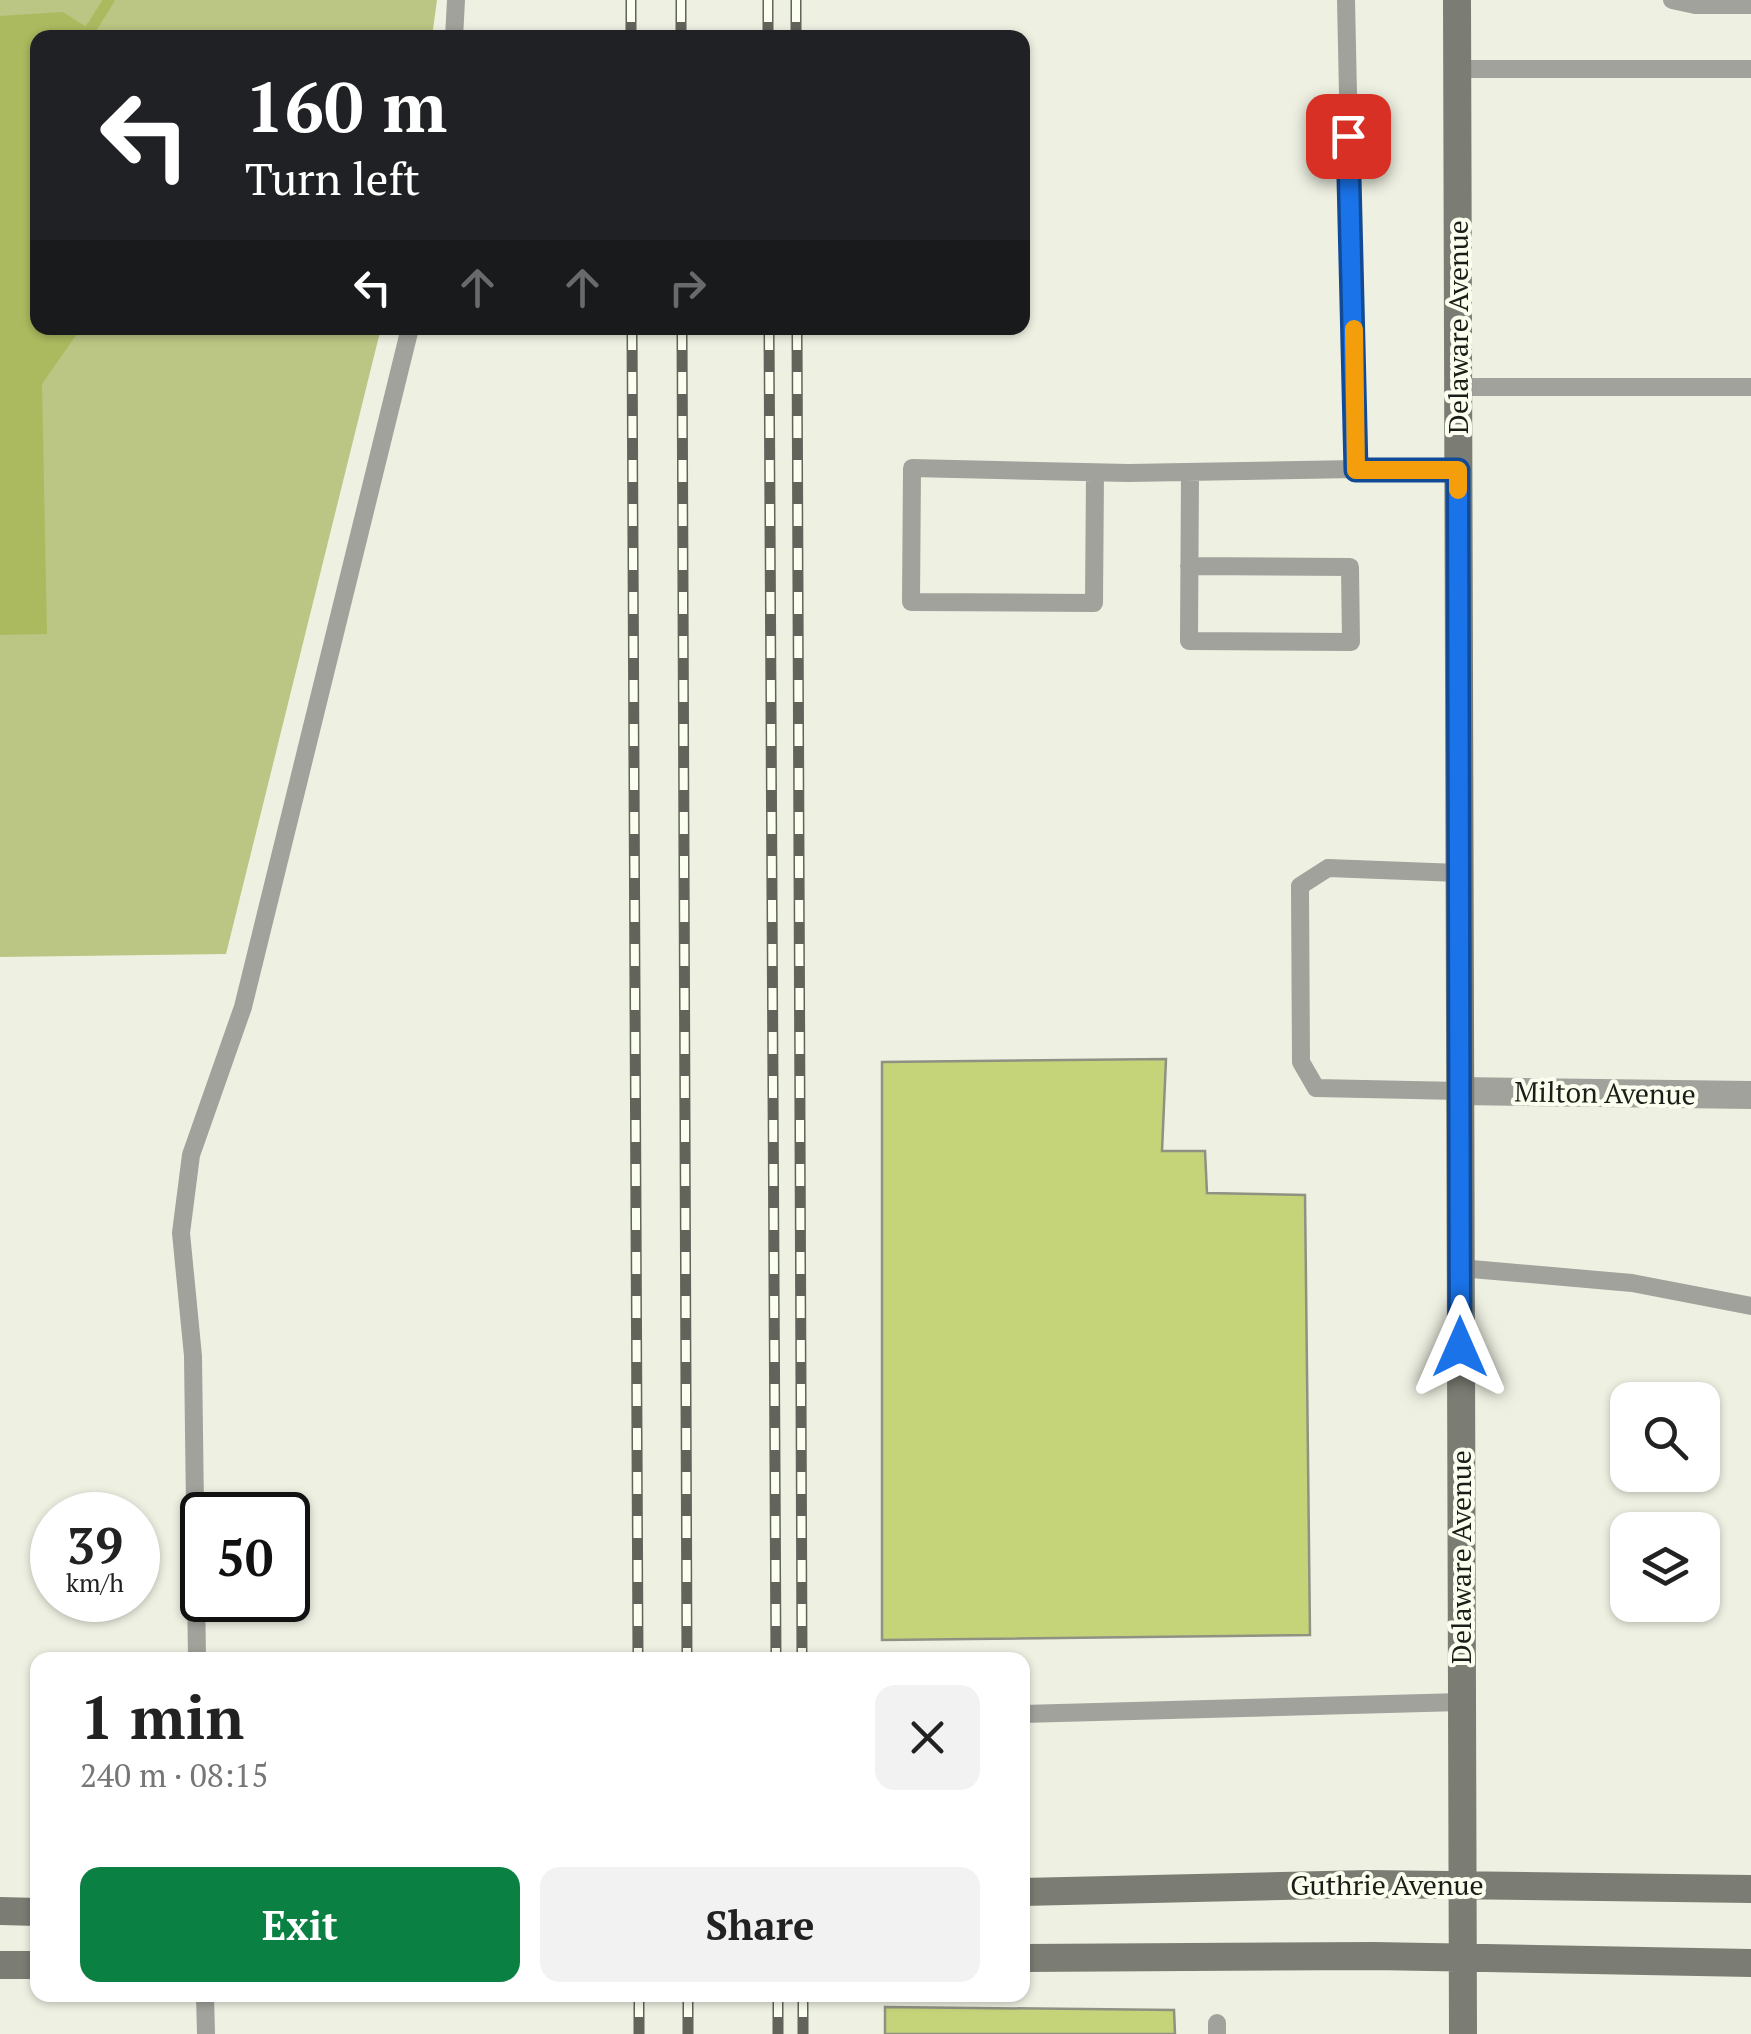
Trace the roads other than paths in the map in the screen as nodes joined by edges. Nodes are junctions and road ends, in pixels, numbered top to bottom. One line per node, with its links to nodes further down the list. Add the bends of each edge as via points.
1 (456, 0): 6 (lane)
2 (1346, 0): 12 (lane)
3 (1458, 0): 7 (main road, Delaware Avenue)
4 (1672, 0): 5 (lane)
5 (1751, 5)
6 (454, 30)
7 (1458, 69): 8 (lane); 10 (main road, Delaware Avenue)
8 (1751, 69)
9 (408, 335): 22 (lane, via 243,1006 191,1155 181,1233 194,1356)
10 (1458, 386): 11 (lane); 13 (main road, Delaware Avenue)
11 (1751, 387)
12 (1356, 470): 13 (lane); 15 (lane)
13 (1458, 470): 17 (main road, Delaware Avenue)
14 (1095, 472): 14 (lane, via 912,468 910,602 1094,603); 15 (lane)
15 (1190, 472): 16 (lane)
16 (1189, 566): 16 (lane, via 1189,641 1351,642 1350,566)
17 (1459, 873): 18 (main road, Delaware Avenue); 18 (lane, via 1328,868 1300,886 1301,1062 1316,1088)
18 (1460, 1092): 19 (street, Milton Avenue); 20 (main road, Delaware Avenue)
19 (1751, 1095)
20 (1460, 1268): 21 (lane, via 1632,1283); 23 (main road, Delaware Avenue)
21 (1751, 1306)
22 (197, 1652)
23 (1461, 1702): 24 (lane); 25 (main road, Delaware Avenue)
24 (1030, 1714)
25 (1462, 1884): 26 (main road, Guthrie Avenue); 27 (main road, Guthrie Avenue); 30 (main road, Delaware Avenue)
26 (1751, 1889)
27 (1030, 1892)
28 (0, 1911): 29 (main road)
29 (30, 1912)
30 (1462, 1957): 31 (main road); 32 (main road); 37 (main road, Delaware Avenue)
31 (1030, 1958)
32 (1751, 1962)
33 (30, 1964): 34 (main road)
34 (0, 1965)
35 (204, 2002): 36 (lane)
36 (206, 2034)
37 (1463, 2034)

